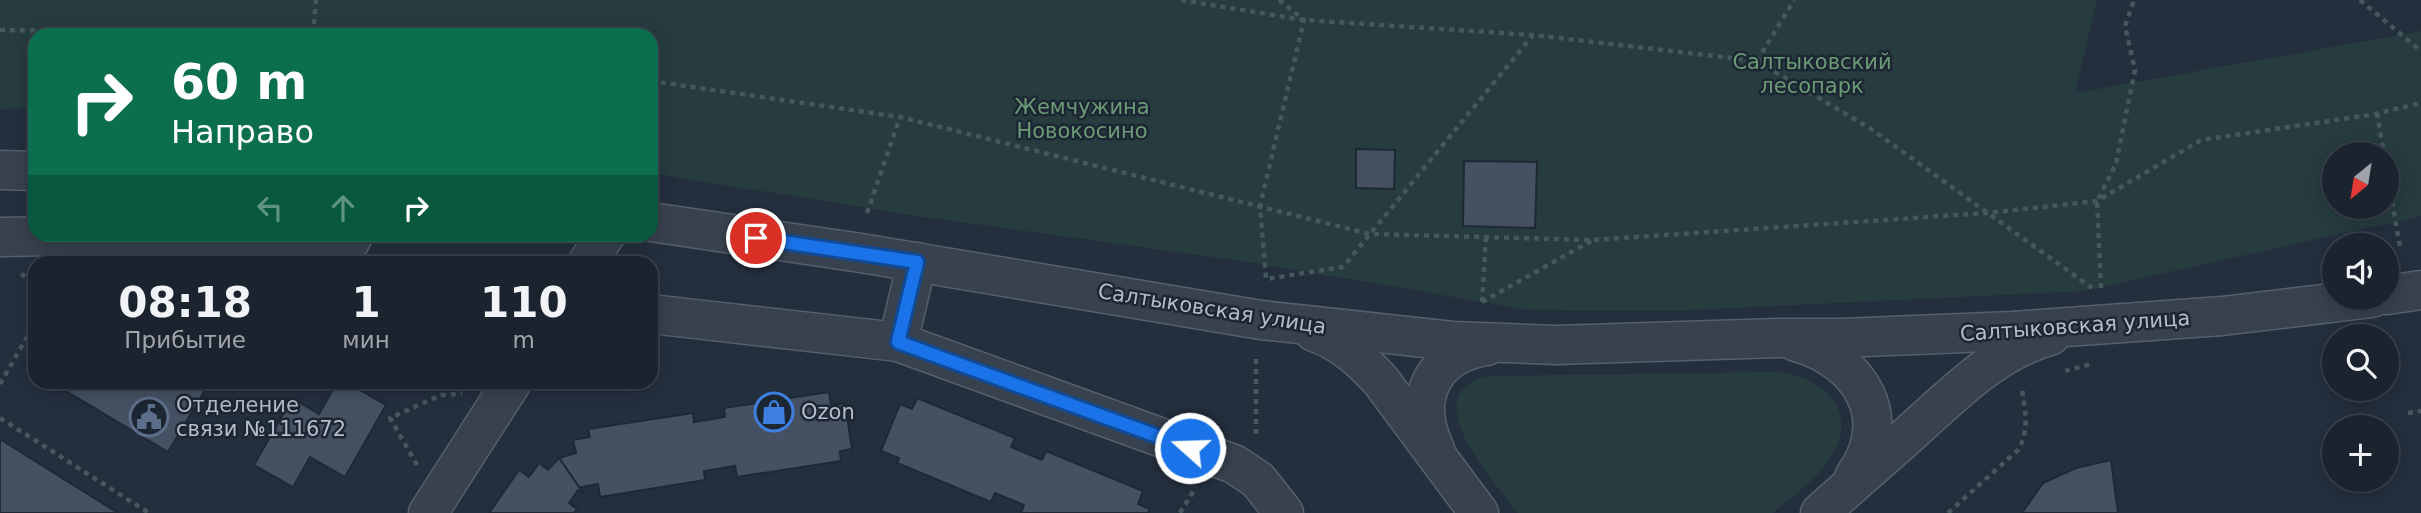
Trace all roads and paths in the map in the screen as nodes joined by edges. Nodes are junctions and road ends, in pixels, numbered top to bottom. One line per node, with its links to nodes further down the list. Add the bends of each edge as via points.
1 (316, 0): 8 (path)
2 (1181, 0): 7 (path)
3 (1279, 0): 7 (path)
4 (1794, 0): 13 (path)
5 (2134, 0): 21 (path, via 2125,26 2135,70 2116,164)
6 (2360, 0): 12 (path)
7 (1304, 20): 11 (path); 22 (path)
8 (314, 28)
9 (0, 30): 10 (path)
10 (28, 30)
11 (1533, 35): 13 (path); 27 (path)
12 (2421, 51)
13 (1757, 61): 24 (path, via 1871,129)
14 (658, 82): 17 (path)
15 (2421, 103): 16 (path)
16 (2377, 113): 18 (path); 21 (path, via 2201,140)
17 (901, 117): 22 (path); 23 (path)
18 (2382, 142)
19 (0, 170): 20 (street)
20 (28, 171)
21 (2097, 201): 24 (path); 24 (path, via 2101,295)
22 (1260, 206): 27 (path); 27 (path, via 1266,279 1343,267)
23 (867, 214)
24 (1987, 214): 31 (path)
25 (2395, 219): 33 (path)
26 (658, 223): 35 (street, Салтыковская улица)
27 (1370, 234): 30 (path)
28 (28, 236): 29 (street)
29 (0, 237)
30 (1486, 237): 31 (path); 31 (path, via 1482,302)
31 (1592, 240)
32 (170, 242): 34 (street)
33 (2400, 247)
34 (285, 256)
35 (917, 262): 41 (street, Салтыковская улица); 43 (street)
36 (2421, 290): 37 (street)
37 (2399, 293)
38 (2322, 304): 45 (street, Салтыковская улица, via 2222,316)
39 (658, 315): 43 (street)
40 (28, 335): 47 (path)
41 (1258, 337): 44 (street, Салтыковская улица); 54 (street, via 1308,330 1329,337 1381,381); 55 (path, via 1254,407)
42 (1777, 338): 44 (street, Салтыковская улица); 45 (street, Салтыковская улица); 60 (street, Салтыковская улица, via 1821,351 1837,361 1851,373 1869,402 1873,429 1869,453 1852,480)
43 (898, 342): 55 (street, via 1234,464)
44 (1556, 345): 54 (street, via 1470,349 1439,368 1427,401 1430,440)
45 (2092, 345): 46 (path); 60 (street, via 2039,339 1988,367)
46 (2059, 373)
47 (0, 384)
48 (2032, 384): 61 (path, via 2022,389 2027,427 2018,450)
49 (494, 389): 56 (path, via 441,396 390,418)
50 (508, 389): 56 (street)
51 (2421, 411): 52 (path)
52 (2408, 413)
53 (0, 418): 57 (path)
54 (1440, 460): 59 (street)
55 (1258, 480): 58 (street)
56 (433, 506)
57 (149, 513)
58 (1284, 513)
59 (1479, 513)
60 (1820, 513)
61 (1948, 513)

